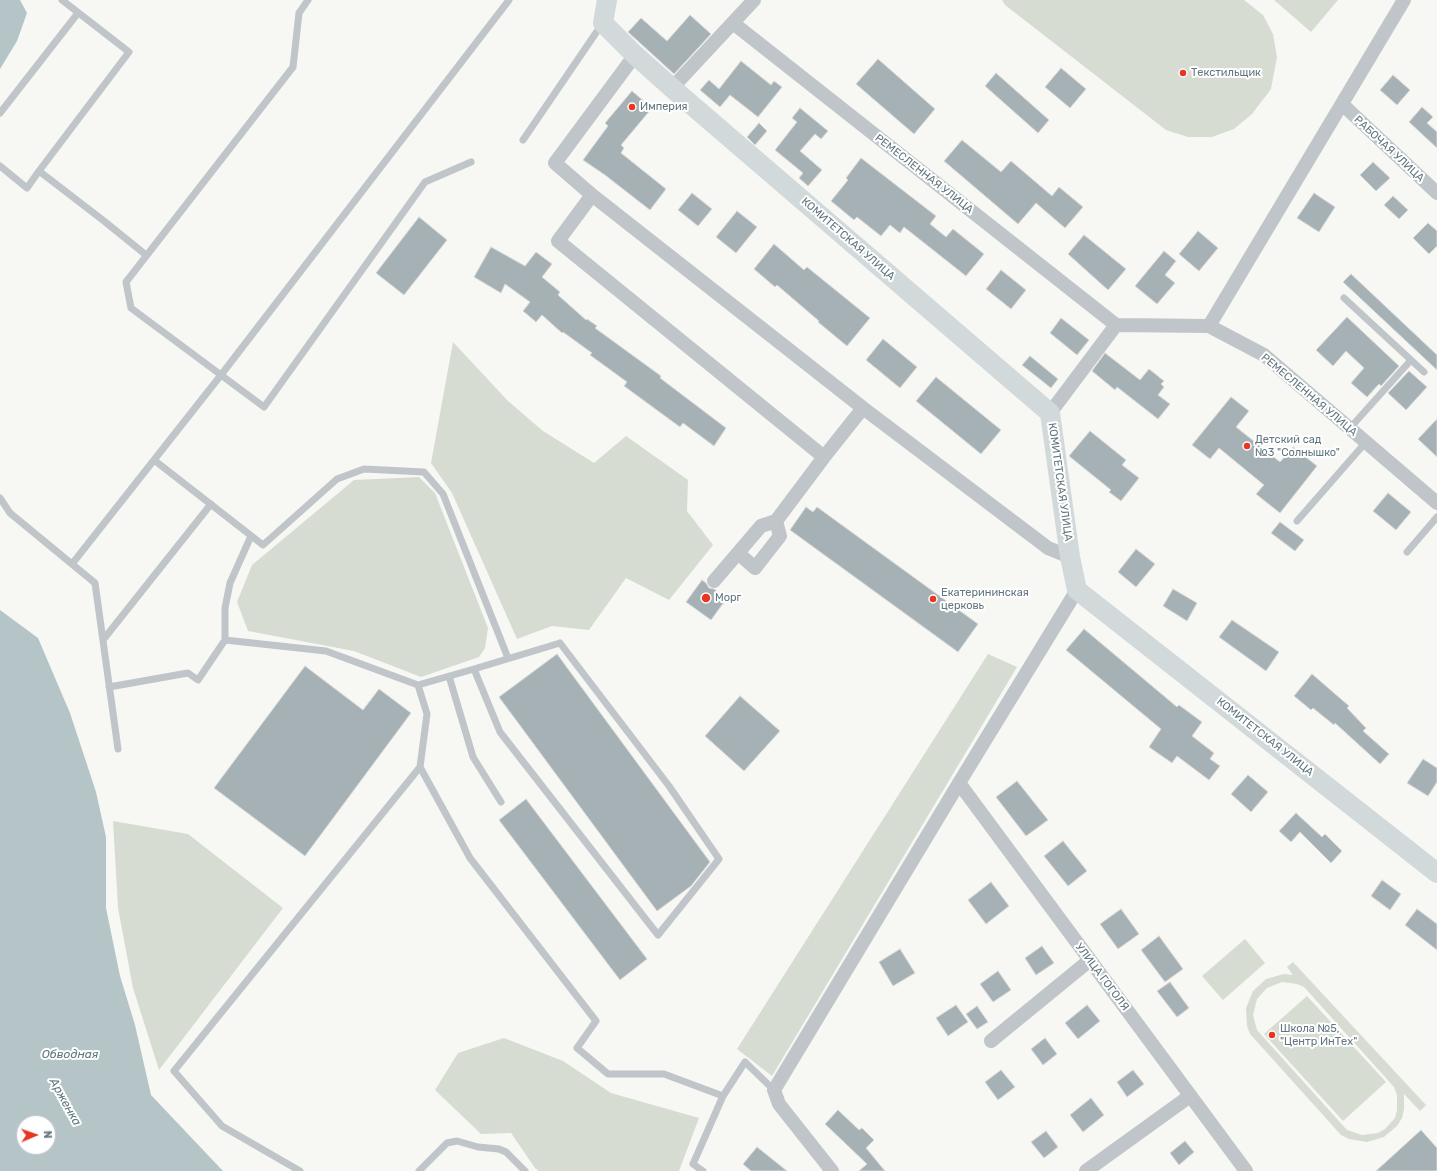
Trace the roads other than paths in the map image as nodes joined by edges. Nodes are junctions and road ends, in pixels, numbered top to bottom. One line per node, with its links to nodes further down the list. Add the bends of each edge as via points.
1 (62, 0): 7 (lane)
2 (308, 0): 20 (lane, via 299,13 293,67)
3 (509, 0): 26 (lane)
4 (607, 0): 8 (street)
5 (754, 0): 9 (street)
6 (1404, 0): 12 (street)
7 (78, 12): 13 (lane); 17 (lane, via 129,52)
8 (602, 23): 10 (street, КОМИТЕТСКАЯ УЛИЦА); 14 (lane)
9 (733, 23): 11 (street); 22 (street, РЕМЕСЛЕННАЯ УЛИЦА)
10 (635, 55): 11 (street, КОМИТЕТСКАЯ УЛИЦА); 19 (street, via 555,163)
11 (672, 88): 28 (street, КОМИТЕТСКАЯ УЛИЦА)
12 (1342, 104): 18 (street, РАБОЧАЯ УЛИЦА); 23 (street)
13 (0, 113)
14 (523, 140)
15 (472, 162): 26 (lane, via 425,182 264,407)
16 (0, 166): 17 (lane, via 27,188)
17 (39, 171): 20 (lane)
18 (1437, 193)
19 (592, 195): 27 (street); 31 (street, via 558,241)
20 (146, 255): 26 (lane, via 126,282 131,308)
21 (1344, 298): 24 (lane)
22 (1116, 325): 23 (street, РЕМЕСЛЕННАЯ УЛИЦА); 28 (street)
23 (1209, 326): 29 (street, РЕМЕСЛЕННАЯ УЛИЦА, via 1264,355)
24 (1411, 360): 25 (lane); 29 (lane)
25 (1424, 372)
26 (221, 375): 32 (lane)
27 (863, 408): 31 (street); 42 (street, via 1048,548)
28 (1050, 414): 42 (street, КОМИТЕТСКАЯ УЛИЦА)
29 (1350, 428): 30 (street, РЕМЕСЛЕННАЯ УЛИЦА)
30 (1366, 442): 34 (street, РЕМЕСЛЕННАЯ УЛИЦА); 38 (lane)
31 (824, 457): 37 (street)
32 (154, 460): 35 (lane); 43 (lane)
33 (0, 498): 43 (lane, via 10,513)
34 (1437, 503)
35 (211, 504): 39 (lane); 46 (lane)
36 (1437, 517): 40 (lane)
37 (776, 521): 41 (street, via 761,526); 41 (street, via 780,536 755,568)
38 (1297, 521)
39 (251, 536): 47 (lane, via 230,583 225,608); 48 (lane, via 262,545 337,479 364,469 424,472 443,494)
40 (1407, 552)
41 (738, 553): 44 (street)
42 (1070, 556): 45 (street, КОМИТЕТСКАЯ УЛИЦА)
43 (72, 564): 46 (lane, via 95,583)
44 (714, 582)
45 (1077, 590): 55 (street); 57 (street, КОМИТЕТСКАЯ УЛИЦА)
46 (103, 640): 52 (lane)
47 (225, 640): 51 (lane, via 326,651); 52 (lane, via 198,680 188,673)
48 (508, 658): 49 (lane); 49 (lane, via 560,643 669,786 719,859 658,935 500,732)
49 (474, 669): 50 (lane)
50 (449, 676): 51 (lane); 56 (lane, via 473,757)
51 (418, 685): 54 (lane, via 427,714)
52 (109, 687): 53 (lane)
53 (118, 749)
54 (420, 766): 61 (lane, via 470,858 596,1021 577,1048 608,1074 664,1074); 63 (lane, via 174,1071 222,1126)
55 (958, 783): 58 (street, УЛИЦА ГОГОЛЯ); 60 (street)
56 (501, 802)
57 (1437, 873)
58 (1090, 960): 59 (street); 62 (street, УЛИЦА ГОГОЛЯ)
59 (991, 1041)
60 (774, 1090): 61 (lane, via 745,1062); 67 (street, via 779,1104)
61 (723, 1096): 66 (lane, via 694,1164)
62 (1190, 1096): 68 (street); 69 (street, УЛИЦА ГОГОЛЯ)
63 (300, 1171)
64 (419, 1171): 65 (lane, via 447,1143 456,1141 506,1152)
65 (525, 1171)
66 (703, 1171)
67 (832, 1171)
68 (1086, 1171)
69 (1246, 1171)

